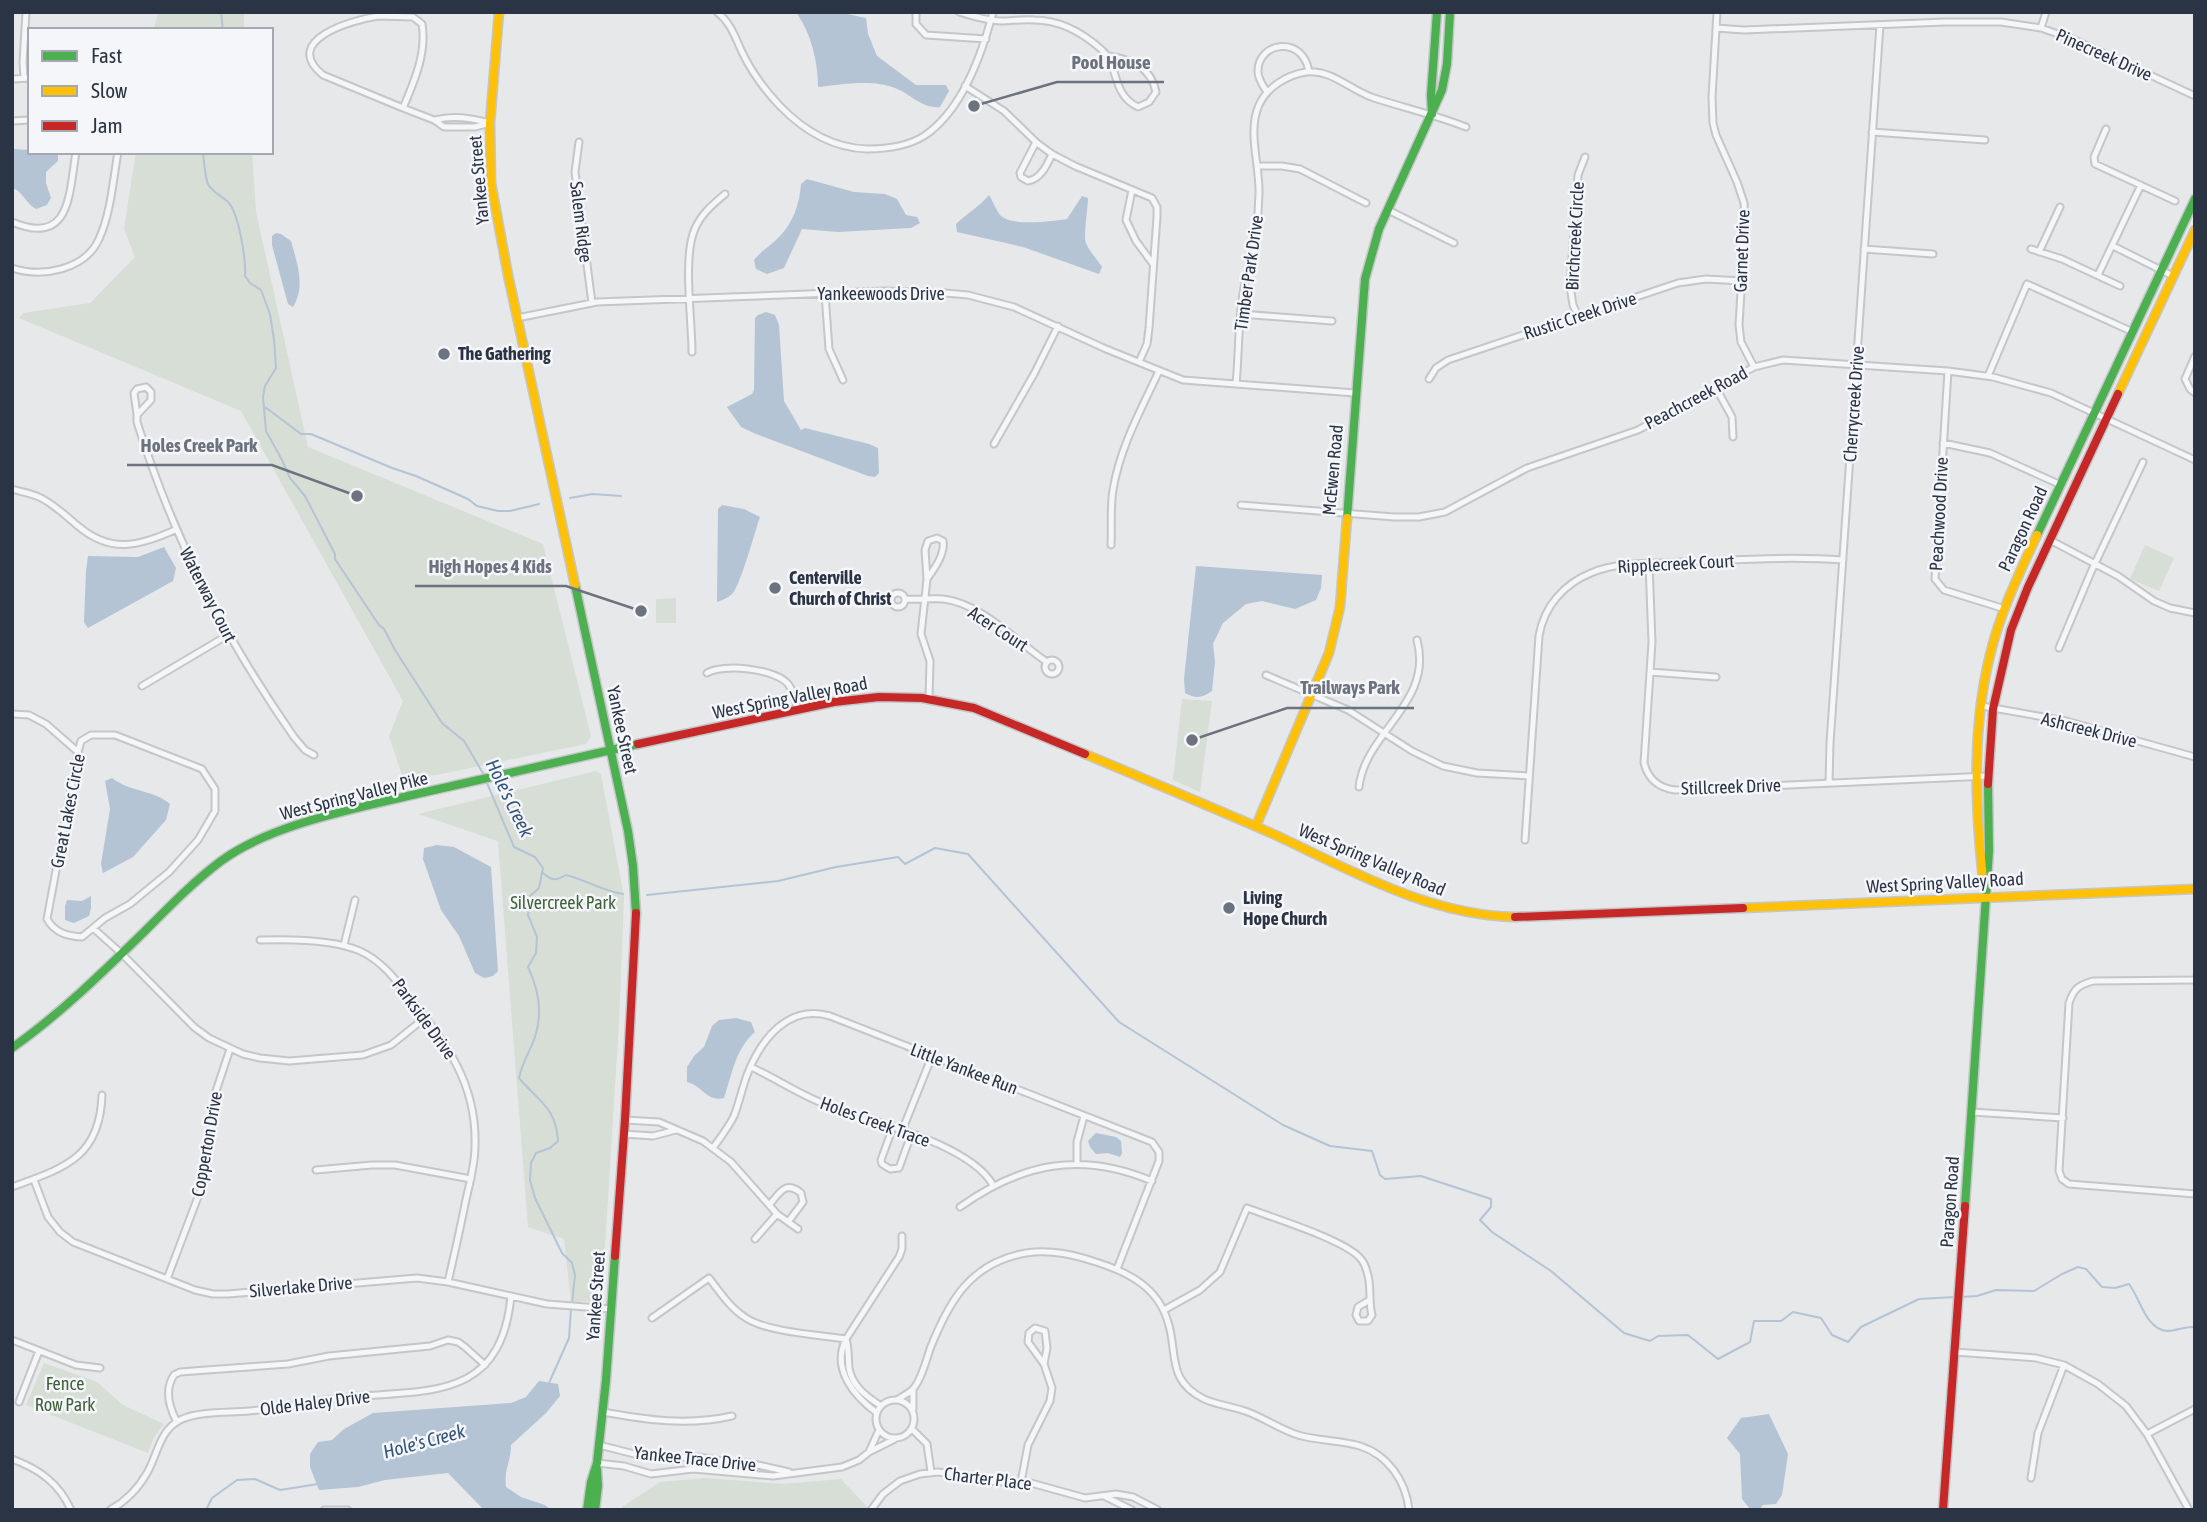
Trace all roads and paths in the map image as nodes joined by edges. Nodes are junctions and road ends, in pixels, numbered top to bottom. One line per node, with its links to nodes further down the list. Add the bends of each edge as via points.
1 (26, 12): 20 (street, via 23,62)
2 (499, 12): 27 (street, Yankee Street)
3 (717, 12): 22 (street, via 727,20 749,65 776,102 811,131 848,148 889,148 922,137 949,111)
4 (916, 12): 17 (street, via 916,24 926,35)
5 (959, 12): 12 (street)
6 (993, 12): 12 (street)
7 (1437, 12): 26 (street, McEwen Road)
8 (1450, 12): 26 (street, McEwen Road, via 1447,69)
9 (1717, 12): 15 (street, Garnet Drive)
10 (1945, 12): 13 (street)
11 (2046, 12): 16 (street)
12 (991, 19): 17 (street); 18 (street, via 1058,23)
13 (1945, 22): 14 (street, Pinecreek Drive); 16 (street, Pinecreek Drive)
14 (1880, 25): 15 (street, Pinecreek Drive); 30 (street, Cherrycreek Drive)
15 (1716, 28): 60 (street, Garnet Drive, via 1712,110 1716,135 1744,203)
16 (2041, 28): 24 (street, Pinecreek Drive)
17 (986, 39): 22 (street)
18 (1109, 56): 18 (street, via 1128,102 1138,107 1149,102 1156,92 1153,78 1140,66)
19 (1309, 72): 23 (street, via 1288,78); 23 (street, via 1302,53 1278,46 1266,52 1259,64 1258,74); 26 (street, via 1333,77 1374,98)
20 (27, 78): 21 (street)
21 (12, 79)
22 (965, 86): 33 (street, via 1004,111)
23 (1267, 92): 38 (street, Timber Park Drive, via 1254,128)
24 (2195, 96)
25 (402, 108): 25 (street, via 422,54 423,31 417,19 365,18 316,39 311,58 323,75); 27 (street, via 435,120 474,118)
26 (1432, 114): 28 (street); 46 (street, McEwen Road)
27 (490, 123): 67 (street, Yankee Street, via 491,184)
28 (1466, 127)
29 (2106, 129): 39 (street, via 2095,163)
30 (1872, 132): 31 (street); 51 (street, Cherrycreek Drive)
31 (1985, 140)
32 (579, 142): 64 (street, Salem Ridge, via 575,172)
33 (1036, 142): 36 (street); 36 (street, via 1021,177 1033,180)
34 (76, 154): 47 (street, via 62,218 40,229)
35 (118, 154): 56 (street, via 98,242 68,267 50,273)
36 (1052, 154): 40 (street)
37 (1585, 157): 66 (street, Birchcreek Circle, via 1578,175 1570,286)
38 (1258, 166): 44 (street, via 1300,169); 65 (street, Timber Park Drive, via 1255,241)
39 (2141, 185): 43 (street); 50 (street)
40 (1132, 190): 55 (street, via 1126,220); 55 (street, via 1152,198 1157,207)
41 (725, 194): 63 (street, via 693,232)
42 (2195, 200): 57 (street, Paragon Road)
43 (2175, 201)
44 (1366, 203)
45 (2060, 207): 53 (street)
46 (1388, 210): 49 (street); 83 (street, McEwen Road, via 1365,279)
47 (12, 222)
48 (2195, 230): 59 (street, Paragon Road)
49 (1454, 243)
50 (2113, 246): 57 (street); 58 (street)
51 (1864, 249): 54 (street); 74 (street, Cherrycreek Drive)
52 (2031, 249): 53 (street)
53 (2039, 252): 58 (street)
54 (1934, 254)
55 (1153, 264): 73 (street, via 1147,344)
56 (12, 268)
57 (2162, 269): 59 (street); 70 (street, Paragon Road)
58 (2098, 275): 61 (street)
59 (2173, 276): 87 (street, Paragon Road)
60 (1742, 281): 66 (street, Rustic Creek Drive, via 1684,281); 75 (street, Garnet Drive, via 1739,333)
61 (2120, 286)
62 (825, 293): 63 (street, Yankeewoods Drive); 69 (street, Yankeewoods Drive, via 968,295 1014,307); 80 (street, via 829,349)
63 (690, 299): 64 (street, Yankeewoods Drive); 71 (street)
64 (592, 303): 67 (street, Yankeewoods Drive)
65 (1241, 314): 68 (street); 81 (street, Timber Park Drive)
66 (1577, 316): 79 (street, Rustic Creek Drive, via 1448,360)
67 (517, 318): 124 (street, Yankee Street)
68 (1332, 321)
69 (1058, 326): 73 (street, Yankeewoods Drive); 90 (street)
70 (2133, 332): 78 (street, via 2027,284); 85 (street, Paragon Road)
71 (691, 352)
72 (2195, 356): 84 (street, via 2185,379)
73 (1139, 362): 76 (street, Yankeewoods Drive)
74 (1857, 364): 75 (street, Peachcreek Road, via 1783,360); 77 (street, Peachcreek Road); 100 (street, Cherrycreek Drive)
75 (1754, 367): 82 (street, Peachcreek Road)
76 (1158, 371): 81 (street, Yankeewoods Drive, via 1182,380); 99 (street, via 1119,461)
77 (1948, 371): 78 (street, Peachcreek Road); 89 (street, Peachwood Drive)
78 (1988, 376): 85 (street, Peachcreek Road, via 2050,393)
79 (1429, 379)
80 (843, 380)
81 (1236, 384): 83 (street, Yankeewoods Drive)
82 (1716, 388): 88 (street, via 1732,417); 96 (street, Peachcreek Road, via 1638,429 1527,468 1445,512 1419,517)
83 (1355, 393): 96 (street, McEwen Road)
84 (2195, 393)
85 (2095, 413): 87 (street, Peachcreek Road); 93 (street, Paragon Road)
86 (137, 415): 86 (street, Waterway Court, via 150,400 146,387 134,393); 97 (street, Waterway Court)
87 (2107, 419): 91 (street, Peachcreek Road); 98 (street, Paragon Road)
88 (1733, 437)
89 (1943, 443): 93 (street, via 1990,453); 106 (street, Peachwood Drive, via 1935,579 1944,590)
90 (994, 444)
91 (2195, 460)
92 (2143, 462): 101 (street)
93 (2061, 485): 106 (street, Paragon Road)
94 (12, 491): 97 (street, via 41,498 100,541 114,545 152,541)
95 (1241, 505): 96 (street, Peachcreek Road)
96 (1346, 514): 117 (street, McEwen Road, via 1338,623)
97 (175, 530): 108 (street, Waterway Court)
98 (2050, 540): 101 (street); 120 (street, Paragon Road, via 2011,630)
99 (1111, 545)
100 (1843, 560): 102 (street, Ripplecreek Court); 131 (street, Cherrycreek Drive)
101 (2095, 563): 107 (street, via 2154,601); 110 (street)
102 (1649, 564): 112 (street, Stillcreek Drive); 128 (street, Ripplecreek Court, via 1588,574 1550,605 1539,636)
103 (927, 579): 103 (street, via 925,545 937,538 944,546); 105 (street)
104 (905, 599): 105 (street, Acer Court)
105 (925, 601): 111 (street, Acer Court, via 944,599 987,617); 118 (street, via 921,634 930,661)
106 (2005, 608): 119 (street, Paragon Road, via 1990,655)
107 (2195, 613)
108 (228, 635): 116 (street); 126 (street, Waterway Court, via 294,737)
109 (1417, 640): 123 (street, via 1417,681)
110 (2059, 648)
111 (1048, 662)
112 (1650, 672): 115 (street); 131 (street, Stillcreek Drive, via 1644,763 1656,783 1675,790)
113 (707, 673): 121 (street, via 731,668 776,675 791,688)
114 (1266, 675): 117 (street)
115 (1716, 677)
116 (142, 686)
117 (1312, 696): 123 (street, via 1348,710); 133 (street, McEwen Road)
118 (929, 699): 121 (street, West Spring Valley Road, via 853,699); 133 (street, West Spring Valley Road, via 991,715)
119 (1982, 706): 120 (street, Ashcreek Drive); 129 (street, Paragon Road)
120 (1993, 709): 127 (street, Ashcreek Drive, via 2066,721); 130 (street, Paragon Road)
121 (798, 710): 124 (street, West Spring Valley Road)
122 (12, 714): 125 (street, via 29,715 46,724)
123 (1385, 734): 128 (street, via 1443,766); 132 (street, via 1369,757)
124 (610, 751): 141 (street, West Spring Valley Pike, via 288,828 239,850 206,873); 152 (street, Yankee Street, via 631,851 635,898)
125 (79, 752): 138 (street, Great Lakes Circle, via 47,919 67,936 82,937); 138 (street, Great Lakes Circle, via 81,741 92,734 115,734 202,769 215,789 215,811 198,840 169,872)
126 (314, 755)
127 (2195, 757)
128 (1529, 776): 134 (street, Ripplecreek Court)
129 (1977, 776): 130 (street, Stillcreek Drive); 131 (street, Stillcreek Drive); 136 (street, Paragon Road)
130 (1988, 776): 136 (street, Paragon Road)
131 (1829, 783)
132 (1359, 787)
133 (1256, 826): 136 (street, West Spring Valley Road, via 1406,895 1482,916)
134 (1525, 840)
135 (2195, 889): 136 (street, West Spring Valley Road)
136 (1986, 896): 149 (street, Paragon Road)
137 (355, 900): 140 (street)
138 (93, 928): 141 (street)
139 (260, 940): 140 (street, Parkside Drive)
140 (344, 945): 143 (street, Parkside Drive, via 379,962)
141 (122, 954): 144 (street, West Spring Valley Pike); 145 (street, via 194,1027)
142 (2195, 980): 151 (street, via 2093,981 2079,986 2069,1003)
143 (426, 1017): 145 (street, via 399,1040 363,1055 275,1060); 161 (street, Parkside Drive, via 452,1054 468,1089 475,1138)
144 (12, 1048)
145 (230, 1049): 175 (street, Copperton Drive, via 215,1094 204,1181)
146 (932, 1056): 147 (street, Little Yankee Run, via 830,1016 808,1013 777,1029); 150 (street, Little Yankee Run); 155 (street)
147 (751, 1067): 153 (street, Holes Creek Trace, via 826,1105); 158 (street, Little Yankee Run, via 733,1116)
148 (103, 1095): 162 (street, via 98,1127 85,1148 66,1165)
149 (1972, 1112): 151 (street); 185 (street, Paragon Road)
150 (1084, 1116): 159 (street); 163 (street, Little Yankee Run, via 1152,1142 1160,1157)
151 (2063, 1118): 166 (street, via 2059,1171 2069,1184)
152 (625, 1120): 154 (street, via 659,1122); 156 (street, Yankee Street)
153 (893, 1128): 155 (street, Holes Creek Trace); 157 (street, via 881,1160 890,1169 899,1168)
154 (676, 1130): 156 (street, via 653,1136); 158 (street)
155 (902, 1131): 157 (street, Holes Creek Trace)
156 (624, 1133): 179 (street, Yankee Street)
157 (911, 1135): 164 (street, Holes Creek Trace, via 964,1157)
158 (713, 1148): 167 (street)
159 (1077, 1164): 163 (street, via 1114,1168); 164 (street, via 1036,1169)
160 (316, 1170): 161 (street, via 395,1165)
161 (471, 1179): 176 (street, Parkside Drive)
162 (34, 1180): 165 (street); 175 (street, Silverlake Drive, via 48,1217 66,1237)
163 (1152, 1181): 174 (street, Little Yankee Run)
164 (993, 1185): 168 (street)
165 (12, 1187)
166 (2195, 1194)
167 (769, 1205): 169 (street); 170 (street, via 787,1187 802,1193 803,1202)
168 (960, 1207)
169 (777, 1214): 170 (street); 173 (street)
170 (788, 1222): 171 (street)
171 (798, 1229)
172 (902, 1236): 182 (street, via 899,1257)
173 (755, 1239)
174 (1117, 1269): 180 (street, via 1144,1284); 190 (street, via 1046,1251 989,1267 949,1306)
175 (167, 1279): 176 (street, Silverlake Drive, via 214,1294 403,1278)
176 (448, 1283): 177 (street, Silverlake Drive)
177 (511, 1296): 179 (street, Silverlake Drive); 187 (street, Olde Haley Drive, via 504,1334)
178 (1368, 1301): 180 (street, via 1368,1274 1360,1258 1340,1243 1247,1208 1220,1272 1200,1290)
179 (611, 1309): 195 (street, Yankee Street)
180 (1164, 1310): 222 (street, via 1177,1370 1193,1392 1295,1434 1371,1451 1399,1478)
181 (652, 1318): 182 (street, via 709,1278 748,1319)
182 (846, 1339): 193 (street, via 854,1382); 197 (street, via 842,1347 845,1377 856,1395)
183 (12, 1340): 184 (street)
184 (39, 1351): 189 (street, via 76,1366); 192 (street)
185 (1955, 1352): 188 (street, via 2036,1357); 223 (street, Paragon Road)
186 (1044, 1364): 186 (street, via 1048,1338 1045,1331 1035,1328 1028,1342); 211 (street, via 1052,1394 1028,1446)
187 (485, 1365): 199 (street, Olde Haley Drive, via 467,1379 440,1389 193,1416); 199 (street, via 458,1342 448,1340 288,1364 180,1372 171,1380 169,1391)
188 (2064, 1365): 202 (street, via 2126,1406); 210 (street, via 2038,1433)
189 (100, 1367)
190 (913, 1389): 191 (street); 196 (street)
191 (897, 1400): 193 (street); 196 (street)
192 (19, 1402)
193 (881, 1406): 197 (street)
194 (2195, 1409): 202 (street)
195 (603, 1412): 198 (street, via 681,1423); 204 (street, Yankee Street)
196 (913, 1412): 200 (street)
197 (877, 1413): 201 (street)
198 (732, 1416)
199 (177, 1422): 214 (street, via 163,1435 148,1472 133,1493)
200 (912, 1429): 203 (street, Yankee Trace Drive); 208 (street, via 927,1444)
201 (879, 1430): 203 (street); 205 (street)
202 (2147, 1434): 224 (street)
203 (895, 1439): 205 (street, Yankee Trace Drive)
204 (599, 1445): 207 (street, Yankee Street); 209 (street, Yankee Trace Drive, via 650,1458 699,1457)
205 (869, 1452): 209 (street, Yankee Trace Drive, via 842,1467)
206 (12, 1459): 213 (street, via 46,1476)
207 (597, 1463): 209 (street, Yankee Trace Drive, via 650,1474 693,1469 763,1476); 217 (street, Yankee Street); 218 (street, Yankee Street)
208 (931, 1472): 211 (street, Charter Place, via 989,1482); 219 (street, Charter Place, via 900,1481)
209 (792, 1473)
210 (2031, 1478)
211 (1021, 1482): 212 (street, Charter Place, via 1075,1497)
212 (1104, 1496): 220 (street, Charter Place); 221 (street, Charter Place, via 1133,1497)
213 (71, 1510)
214 (110, 1510)
215 (324, 1510): 216 (street)
216 (348, 1510)
217 (587, 1510)
218 (595, 1510)
219 (871, 1510)
220 (1132, 1510)
221 (1158, 1510)
222 (1409, 1510)
223 (1943, 1510)
224 (2189, 1510)

